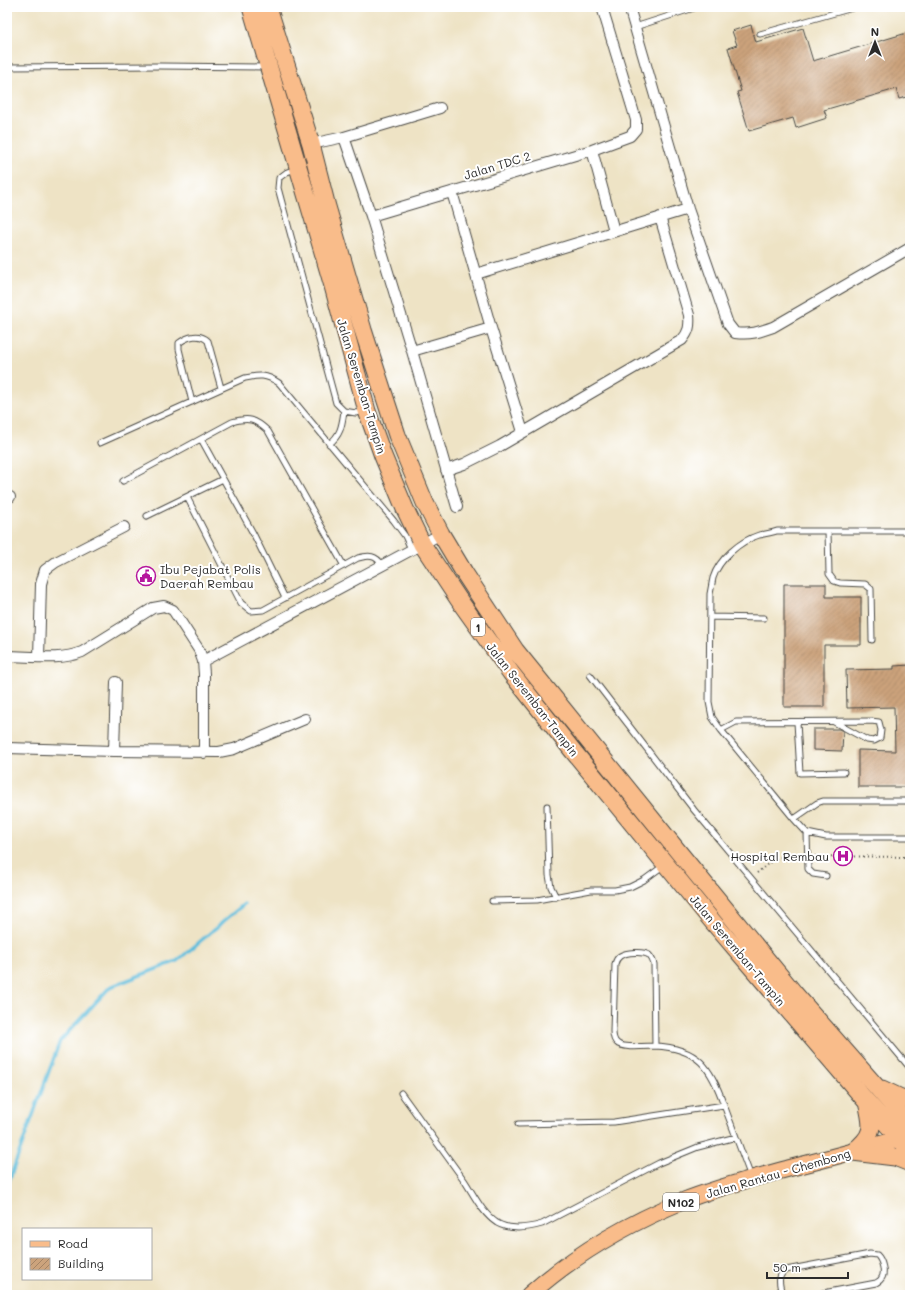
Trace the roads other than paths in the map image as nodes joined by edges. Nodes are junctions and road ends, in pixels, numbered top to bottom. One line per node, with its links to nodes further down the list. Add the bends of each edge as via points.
1 (251, 7): 10 (highway, Jalan Seremban-Tampin / 1)
2 (268, 7): 11 (highway, Jalan Seremban-Tampin / 1)
3 (602, 7): 16 (street, Jalan TDC 2, via 636,120 636,129 630,136)
4 (629, 7): 7 (street)
5 (696, 7): 7 (lane)
6 (856, 7): 8 (lane)
7 (635, 27): 19 (street)
8 (760, 34)
9 (7, 67): 10 (lane)
10 (268, 67): 12 (highway, Jalan Seremban-Tampin / 1)
11 (291, 80): 12 (highway); 15 (highway, Jalan Seremban-Tampin / 1)
12 (274, 86): 17 (highway, Jalan Seremban-Tampin / 1)
13 (440, 108): 14 (street)
14 (344, 136): 15 (street); 20 (street)
15 (311, 144): 44 (highway, Jalan Seremban-Tampin / 1, via 363,330 397,435 424,503)
16 (592, 150): 18 (street, Jalan TDC 2); 22 (street)
17 (298, 168): 29 (lane, via 279,178 278,188 336,403); 30 (highway, Jalan Seremban-Tampin / 1)
18 (452, 192): 20 (street, Jalan TDC 2); 24 (street)
19 (688, 209): 21 (street); 23 (street, via 728,324 735,333 757,333 774,327)
20 (371, 216): 26 (street)
21 (660, 217): 22 (street); 31 (street, via 689,315 688,333 682,340)
22 (614, 231): 24 (street)
23 (910, 248)
24 (476, 274): 25 (street)
25 (491, 328): 26 (street); 31 (street)
26 (412, 351): 35 (street)
27 (221, 388): 28 (lane); 28 (lane, via 208,341 197,335 184,339 179,343 179,350); 34 (lane, via 244,378 263,375 272,378)
28 (192, 402): 33 (lane)
29 (344, 411): 30 (lane); 34 (lane, via 339,433)
30 (367, 411): 45 (highway, Jalan Seremban-Tampin / 1)
31 (523, 432): 35 (street, via 464,464)
32 (201, 439): 36 (lane); 37 (lane); 47 (lane, via 240,419 251,419 260,423 268,431)
33 (100, 443)
34 (330, 444): 45 (lane, via 405,536)
35 (446, 470): 39 (street)
36 (223, 479): 38 (lane); 48 (lane)
37 (122, 481)
38 (186, 497): 40 (lane); 48 (lane, via 241,603 251,610 263,610)
39 (457, 507)
40 (147, 516)
41 (124, 527): 53 (street, via 45,570 41,584)
42 (828, 531): 43 (lane); 49 (lane, via 777,532 758,536 728,554 713,577); 51 (lane, via 829,574 834,581 865,584 871,589)
43 (910, 531)
44 (441, 534): 45 (street); 76 (highway, Jalan Seremban-Tampin / 1, via 515,650 784,981)
45 (417, 547): 46 (street); 70 (highway, Jalan Seremban-Tampin / 1, via 461,603 510,673)
46 (382, 565): 47 (lane, via 371,556 358,558); 54 (street)
47 (344, 566): 48 (lane)
48 (285, 598)
49 (710, 617): 50 (lane); 60 (lane, via 709,702 712,717)
50 (764, 618)
51 (872, 640)
52 (7, 656): 53 (street)
53 (39, 656): 54 (street, via 73,656 152,608 164,606 173,610 199,650)
54 (203, 661): 63 (street)
55 (590, 675): 75 (lane, via 694,810)
56 (116, 682): 62 (street)
57 (305, 719): 63 (street, via 234,749)
58 (797, 722): 59 (lane); 60 (lane, via 736,722); 64 (lane, via 800,773)
59 (834, 722): 59 (lane, via 879,722 880,738 874,741 867,740)
60 (720, 730): 67 (lane)
61 (7, 748): 62 (street)
62 (114, 751): 63 (street)
63 (204, 753)
64 (844, 772)
65 (910, 801): 67 (lane, via 823,801)
66 (547, 806): 72 (lane, via 549,875)
67 (794, 819): 68 (lane)
68 (807, 833): 69 (lane, via 826,837); 71 (lane, via 808,869 813,874)
69 (910, 838)
70 (666, 864): 72 (lane, via 630,887 591,890); 79 (highway, Jalan Seremban-Tampin / 1)
71 (826, 876)
72 (556, 897): 73 (lane)
73 (492, 901)
74 (655, 1046): 74 (lane, via 654,964 647,954 622,954 615,964 614,1039 619,1045); 80 (lane, via 669,1047 698,1058 719,1089)
75 (910, 1068)
76 (876, 1086): 78 (highway, via 901,1098); 83 (highway, Jalan Seremban-Tampin / 1)
77 (401, 1093): 82 (lane, via 486,1214 498,1223 520,1228 542,1224 659,1163 698,1147)
78 (910, 1099)
79 (866, 1101): 83 (highway, Jalan Seremban-Tampin / 1); 84 (highway, via 871,1129 864,1144)
80 (724, 1105): 81 (lane, via 614,1122); 82 (lane)
81 (518, 1124)
82 (736, 1137): 86 (lane)
83 (908, 1137): 84 (main road, Jalan Rantau - Chembong / N102)
84 (853, 1152): 85 (highway, via 895,1157); 86 (main road, Jalan Rantau - Chembong / N102)
85 (910, 1163)
86 (751, 1178): 88 (main road, Jalan Rantau - Chembong / N102, via 684,1200 613,1234 583,1252)
87 (824, 1294): 89 (lane, via 876,1283 883,1273 881,1260 877,1255 870,1254 786,1270 781,1273 779,1279); 90 (lane)
88 (529, 1295)
89 (782, 1295)
90 (812, 1295)

